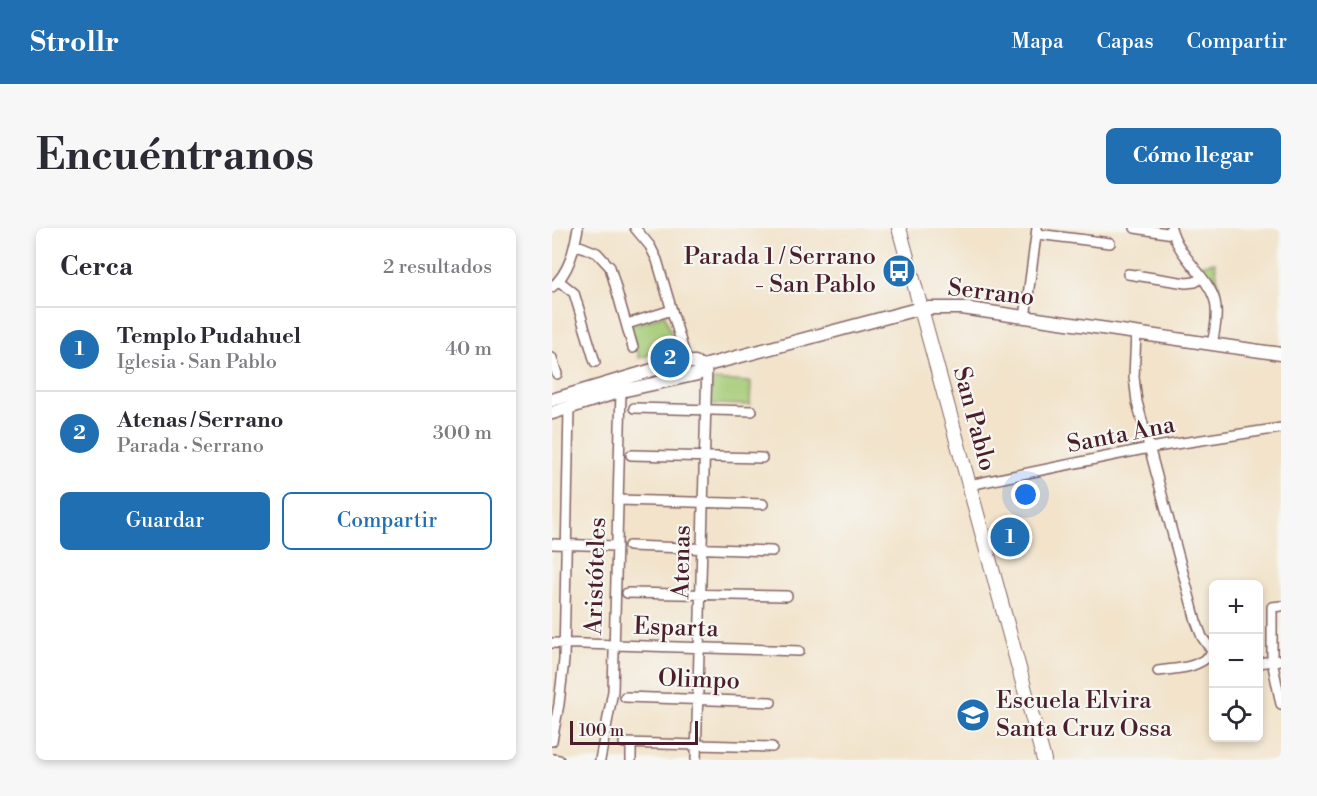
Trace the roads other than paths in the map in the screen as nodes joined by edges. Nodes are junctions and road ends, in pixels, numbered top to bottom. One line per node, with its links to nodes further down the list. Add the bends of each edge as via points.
1 (578, 228): 8 (street)
2 (899, 228): 12 (main road, San Pablo)
3 (1135, 228): 6 (street)
4 (640, 230): 13 (street, via 654,252)
5 (1037, 231): 7 (street); 14 (street)
6 (1172, 231): 10 (street, via 1178,247)
7 (1110, 243)
8 (575, 244): 11 (street, via 568,266); 15 (street, via 597,253 607,263)
9 (1128, 274): 10 (street, via 1186,283)
10 (1201, 278): 17 (street, via 1215,304)
11 (555, 284): 21 (street, via 574,292)
12 (921, 309): 14 (main road, Serrano, via 962,308); 23 (main road, Serrano); 37 (main road, San Pablo)
13 (672, 310): 15 (street); 22 (street)
14 (1025, 318): 16 (main road, Serrano)
15 (627, 324): 18 (street)
16 (1136, 333): 17 (main road, Serrano); 33 (street, via 1135,393)
17 (1212, 344): 19 (main road, Serrano)
18 (633, 348)
19 (1281, 354)
20 (552, 358): 24 (street)
21 (595, 362)
22 (687, 362): 23 (main road, Serrano); 26 (main road)
23 (704, 366): 25 (main road, Serrano, via 698,374); 29 (street, Atenas)
24 (557, 374)
25 (621, 391): 27 (main road, Serrano); 38 (street, Aristóteles)
26 (552, 400)
27 (569, 408): 31 (main road, Serrano); 42 (street)
28 (634, 408): 29 (street)
29 (706, 409): 30 (street); 35 (street, Atenas)
30 (752, 411)
31 (552, 413)
32 (1281, 428): 33 (street, Santa Ana)
33 (1149, 448): 37 (street, Santa Ana); 54 (street, via 1196,621)
34 (631, 455): 35 (street)
35 (705, 457): 36 (street); 39 (street, Atenas)
36 (762, 458)
37 (969, 485): 72 (main road, San Pablo)
38 (618, 500): 39 (street); 43 (street, Aristóteles)
39 (704, 503): 40 (street); 45 (street, Atenas)
40 (763, 504)
41 (552, 544): 42 (street)
42 (566, 544): 43 (street); 52 (street)
43 (616, 546): 53 (street, Aristóteles)
44 (628, 546): 45 (street)
45 (702, 549): 46 (street); 48 (street, Atenas)
46 (772, 551)
47 (627, 593): 48 (street)
48 (701, 595): 49 (street); 55 (street, Atenas)
49 (788, 596)
50 (1277, 606): 58 (street)
51 (552, 643): 52 (street, Esparta)
52 (564, 644): 53 (street, Esparta); 64 (street)
53 (614, 645): 55 (street, Esparta); 69 (street, Aristóteles, via 613,691)
54 (1209, 647)
55 (699, 648): 56 (street, Esparta); 61 (street, Atenas)
56 (799, 651)
57 (1209, 657): 59 (street, via 1191,667)
58 (1276, 661): 63 (street)
59 (1158, 671)
60 (625, 698): 61 (street, Olimpo)
61 (698, 700): 62 (street, Olimpo); 65 (street, Atenas)
62 (771, 702)
63 (1281, 704)
64 (552, 741)
65 (697, 745): 66 (street); 70 (street, via 627,743); 71 (street, Atenas)
66 (772, 747)
67 (552, 759): 68 (street)
68 (559, 760)
69 (600, 760)
70 (631, 760)
71 (696, 760)
72 (1044, 760)

